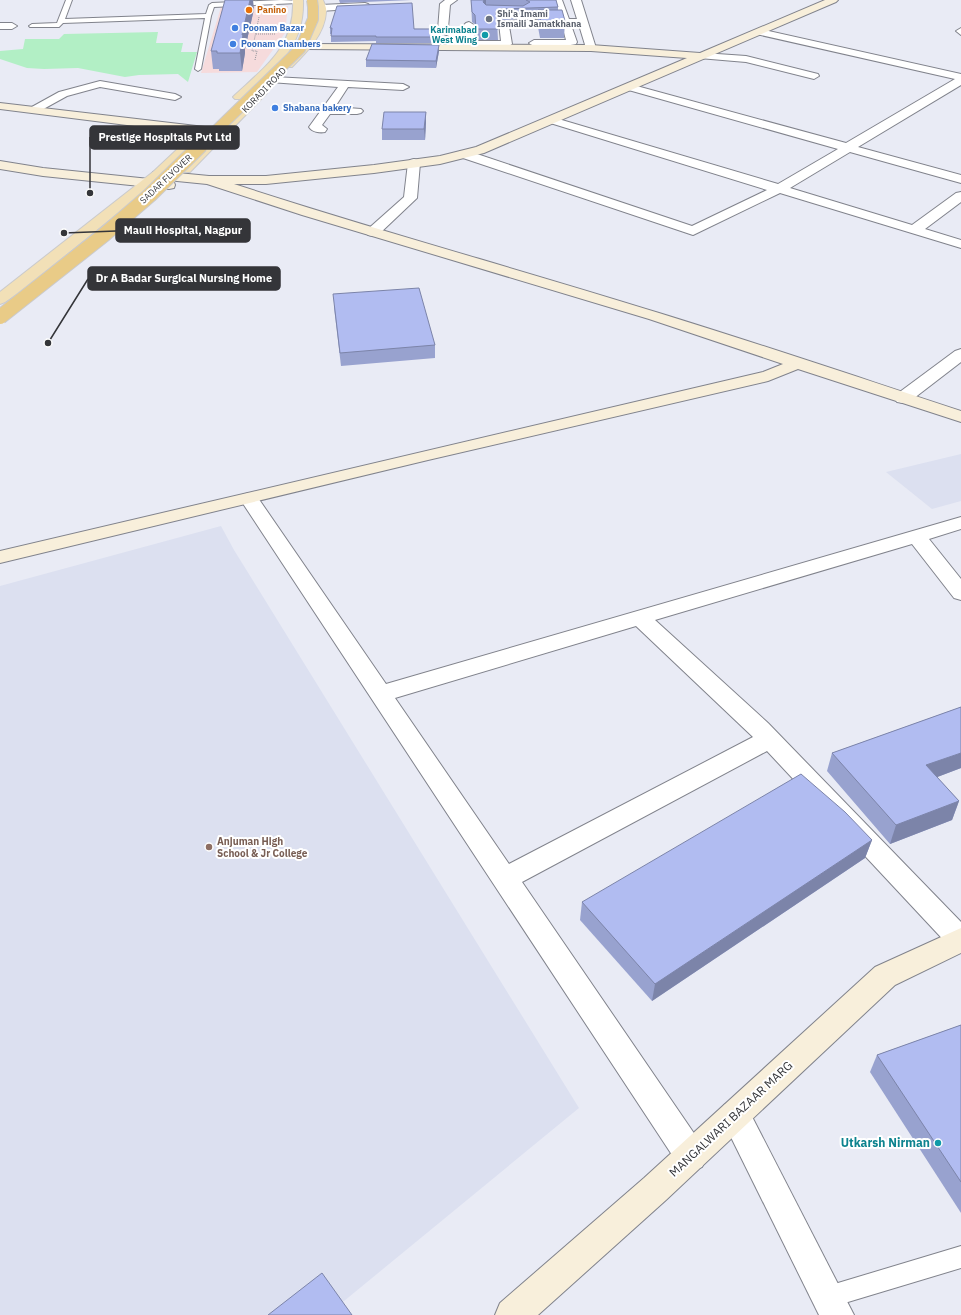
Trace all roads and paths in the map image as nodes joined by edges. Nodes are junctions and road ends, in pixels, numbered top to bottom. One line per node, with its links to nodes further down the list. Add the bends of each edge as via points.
1 (69, 0): 14 (lane)
2 (301, 0): 10 (lane, via 212,5); 44 (main road, KORADI ROAD, via 288,47); 60 (highway, SADAR FLYOVER, bridge, via 308,12 293,51 140,199)
3 (452, 0): 25 (street, via 445,4 443,30 454,34)
4 (576, 0): 8 (street)
5 (833, 0): 20 (street)
6 (317, 3): 7 (street); 24 (main road, KORADI ROAD, via 322,11 315,32); 61 (highway, SADAR FLYOVER, bridge, via 310,28 300,49 150,195)
7 (375, 6)
8 (580, 10): 11 (street, via 559,8); 12 (street)
9 (260, 13): 28 (path, via 252,51 257,51)
10 (208, 16): 14 (lane); 29 (lane)
11 (566, 22): 12 (street); 13 (street); 23 (street, via 572,42)
12 (583, 22): 26 (street)
13 (532, 23): 22 (street, via 504,23); 23 (street)
14 (59, 25): 18 (lane)
15 (469, 25): 22 (street, via 470,44)
16 (0, 26): 17 (street)
17 (12, 26)
18 (32, 26)
19 (961, 30): 21 (lane)
20 (760, 32): 27 (street); 31 (street)
21 (961, 33)
22 (507, 43): 23 (street)
23 (529, 45): 25 (street); 26 (street)
24 (306, 46): 25 (street); 32 (main road, KORADI ROAD)
25 (453, 47)
26 (591, 48): 27 (street)
27 (703, 56): 30 (street, via 746,59); 35 (street)
28 (254, 62)
29 (198, 69)
30 (814, 76)
31 (961, 77)
32 (274, 80): 34 (street); 45 (main road, KORADI ROAD)
33 (961, 80): 46 (street)
34 (345, 84): 36 (street); 40 (street)
35 (629, 87): 42 (street); 46 (street)
36 (403, 88)
37 (175, 97): 39 (street, via 100,84 63,94)
38 (0, 106): 39 (street)
39 (34, 110): 44 (street)
40 (326, 110): 41 (street); 43 (street, via 315,126)
41 (357, 111)
42 (551, 120): 47 (street, via 480,150); 54 (street)
43 (321, 129)
44 (204, 131): 45 (street); 50 (main road, KORADI ROAD)
45 (222, 133): 53 (main road, KORADI ROAD)
46 (848, 147): 51 (street); 54 (street)
47 (464, 154): 48 (street); 54 (street, via 693,231)
48 (414, 163): 52 (street, via 266,180); 57 (street, via 410,198)
49 (0, 165): 50 (street, via 43,172)
50 (152, 179): 53 (street); 59 (main road, KORADI ROAD)
51 (961, 179)
52 (209, 180): 53 (street); 57 (street)
53 (174, 181): 62 (main road, KORADI ROAD, via 111,235)
54 (779, 189): 56 (street)
55 (961, 196): 56 (street)
56 (914, 230): 58 (street)
57 (373, 232): 64 (street, via 654,316)
58 (961, 244)
59 (0, 299)
60 (0, 310)
61 (0, 317)
62 (0, 322)
63 (961, 354): 65 (street)
64 (798, 363): 65 (street); 67 (street, via 768,376)
65 (903, 398): 66 (street)
66 (961, 417)
67 (249, 499): 70 (street); 73 (street)
68 (961, 523): 69 (street)
69 (916, 536): 71 (street); 72 (street)
70 (0, 557)
71 (961, 593)
72 (639, 617): 73 (street); 74 (street)
73 (380, 694): 75 (street)
74 (769, 739): 75 (street); 76 (street)
75 (505, 880): 78 (street)
76 (961, 940): 77 (street, MANGALWARI BAZAAR MARG, via 885,976)
77 (735, 1115): 78 (street, MANGALWARI BAZAAR MARG); 80 (street)
78 (692, 1156): 81 (street, MANGALWARI BAZAAR MARG)
79 (961, 1257): 80 (lane)
80 (832, 1306)
81 (512, 1315)

